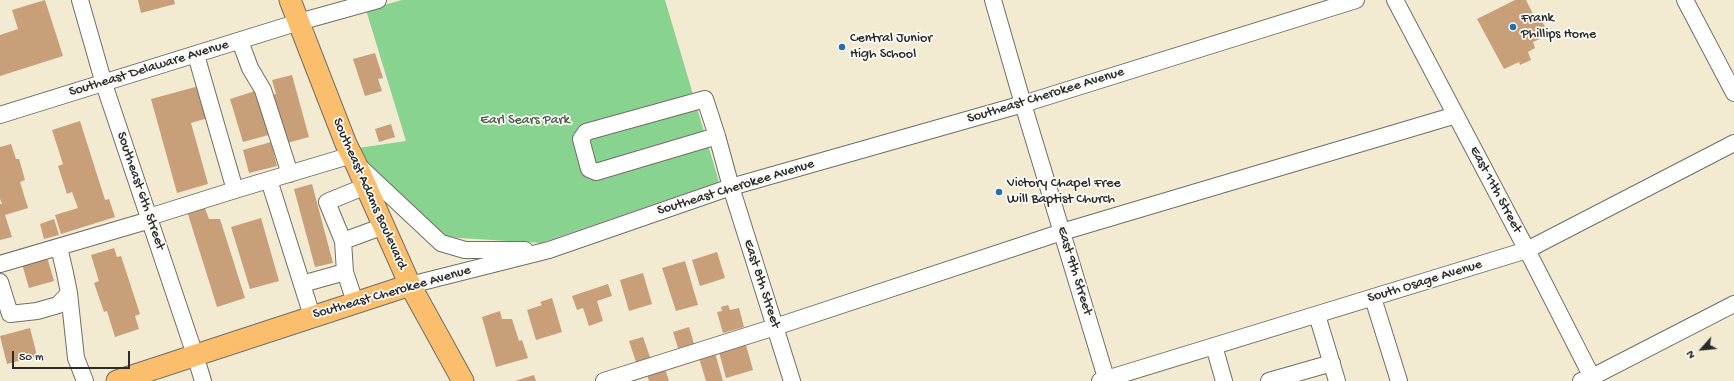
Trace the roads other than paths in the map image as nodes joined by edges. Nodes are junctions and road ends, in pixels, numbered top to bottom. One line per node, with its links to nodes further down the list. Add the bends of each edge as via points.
1 (80, 0): 11 (street, Southeast 6th Street)
2 (290, 0): 8 (main road, Southeast Adams Boulevard)
3 (378, 0): 8 (street, Southeast Delaware Avenue)
4 (993, 0): 13 (street, East 9th Street)
5 (1356, 0): 13 (street, Southeast Cherokee Avenue)
6 (1395, 0): 15 (street, East 11th Street)
7 (1685, 0): 12 (street)
8 (299, 22): 9 (street, Southeast Delaware Avenue); 18 (main road, Southeast Adams Boulevard)
9 (240, 41): 10 (street, Southeast Delaware Avenue); 19 (street, via 250,68 263,90)
10 (196, 55): 11 (street, Southeast Delaware Avenue); 23 (street)
11 (104, 84): 14 (street, Southeast Delaware Avenue); 24 (street, Southeast 6th Street)
12 (1734, 93)
13 (1023, 104): 22 (street, Southeast Cherokee Avenue); 26 (street, East 9th Street)
14 (0, 115)
15 (1456, 115): 26 (street); 30 (street, East 11th Street)
16 (716, 136): 16 (street, East 8th Street, via 596,172 589,169 581,139 586,132 706,99); 22 (street, East 8th Street)
17 (1734, 143): 30 (street, South Osage Avenue)
18 (354, 160): 19 (street); 21 (main road, Southeast Adams Boulevard); 29 (street, via 441,243 464,250)
19 (290, 174): 20 (street)
20 (269, 180): 23 (street); 34 (street)
21 (366, 186): 25 (main road, Southeast Adams Boulevard); 27 (street, via 327,202)
22 (731, 187): 29 (street, Southeast Cherokee Avenue); 42 (street, East 8th Street)
23 (235, 190): 24 (street)
24 (149, 218): 28 (street); 44 (street, Southeast 6th Street)
25 (384, 226): 27 (street); 35 (main road, Southeast Adams Boulevard)
26 (1062, 232): 42 (street); 46 (street, East 9th Street)
27 (343, 241): 32 (street)
28 (58, 247): 31 (street); 36 (street)
29 (549, 250): 35 (street, Southeast Cherokee Avenue)
30 (1527, 250): 37 (street, South Osage Avenue); 47 (street, East 11th Street)
31 (0, 264)
32 (344, 272): 34 (street); 38 (street)
33 (0, 282): 36 (street, via 10,314 37,311 58,305)
34 (302, 284): 41 (street)
35 (410, 285): 38 (main road, Southeast Cherokee Avenue); 51 (main road, Southeast Adams Boulevard)
36 (69, 293): 48 (street, via 76,358)
37 (1373, 298): 40 (street, South Osage Avenue); 57 (street)
38 (355, 302): 41 (main road, Southeast Cherokee Avenue)
39 (1734, 304): 47 (street)
40 (1317, 315): 43 (street, South Osage Avenue); 45 (street)
41 (312, 316): 44 (main road, Southeast Cherokee Avenue)
42 (775, 327): 52 (street); 53 (street, East 8th Street)
43 (1214, 346): 46 (street, South Osage Avenue); 54 (street)
44 (195, 355): 49 (main road, Southeast Cherokee Avenue); 50 (street, Southeast 6th Street)
45 (1332, 363): 55 (street); 56 (street)
46 (1104, 380)
47 (1589, 380)
48 (85, 381)
49 (117, 381)
50 (203, 381)
51 (463, 381)
52 (604, 381)
53 (792, 381)
54 (1224, 381)
55 (1268, 381)
56 (1337, 381)
57 (1399, 381)

